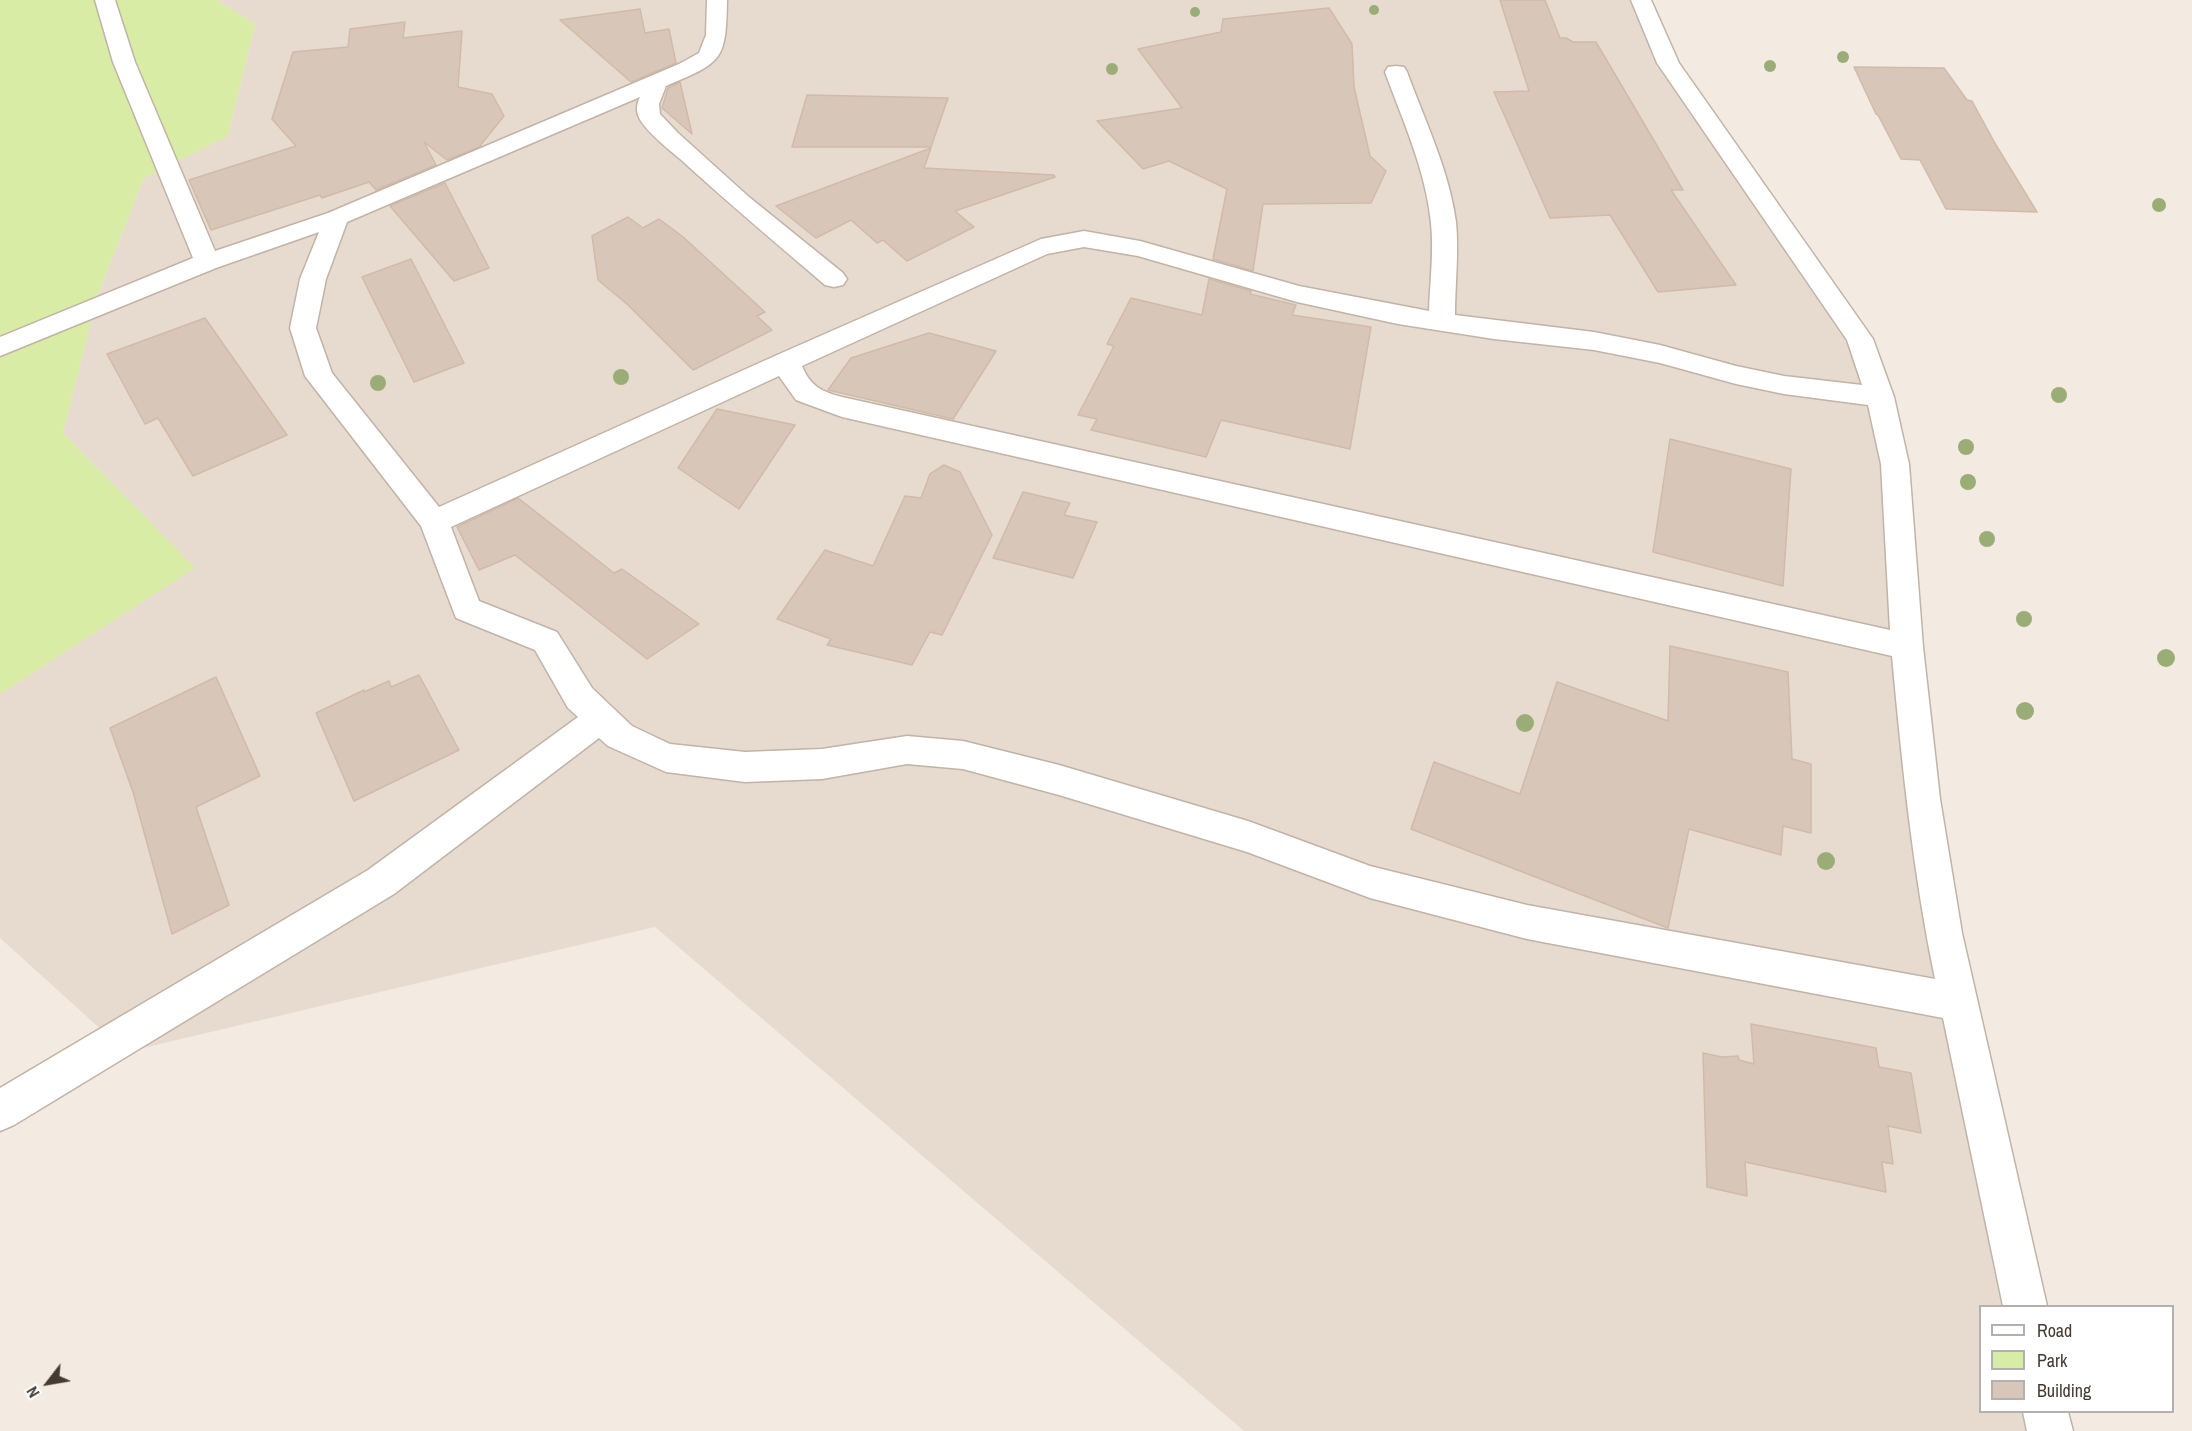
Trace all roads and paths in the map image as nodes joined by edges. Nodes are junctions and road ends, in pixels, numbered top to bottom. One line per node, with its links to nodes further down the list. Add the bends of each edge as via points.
1 (105, 0): 7 (street, via 124,62)
2 (717, 0): 5 (street, via 716,35 710,56)
3 (1641, 0): 12 (street, via 1668,63 1860,339)
4 (1396, 72): 9 (street, via 1440,208 1444,243)
5 (656, 84): 6 (street); 8 (street, via 648,104 649,115 741,202)
6 (338, 218): 7 (street); 13 (street, via 314,279 303,328 319,376)
7 (207, 262): 10 (street)
8 (834, 279)
9 (1442, 321): 11 (street, via 1296,294 1140,249 1084,239 1041,247); 12 (street, via 1594,341 1784,385)
10 (0, 347)
11 (786, 361): 13 (street); 14 (street, via 794,381 807,397 842,407)
12 (1880, 397): 14 (street, via 1895,464)
13 (434, 522): 15 (street, via 467,609 546,641 580,698)
14 (1907, 647): 16 (street, via 1923,800)
15 (602, 717): 16 (street, via 620,736 666,758 745,767 822,764 907,750 963,754 1248,837 1370,882 1527,922); 17 (street, via 381,882)
16 (1959, 1002): 18 (street)
17 (0, 1111)
18 (2025, 1305)
19 (2046, 1413): 20 (street)
20 (2050, 1431)

